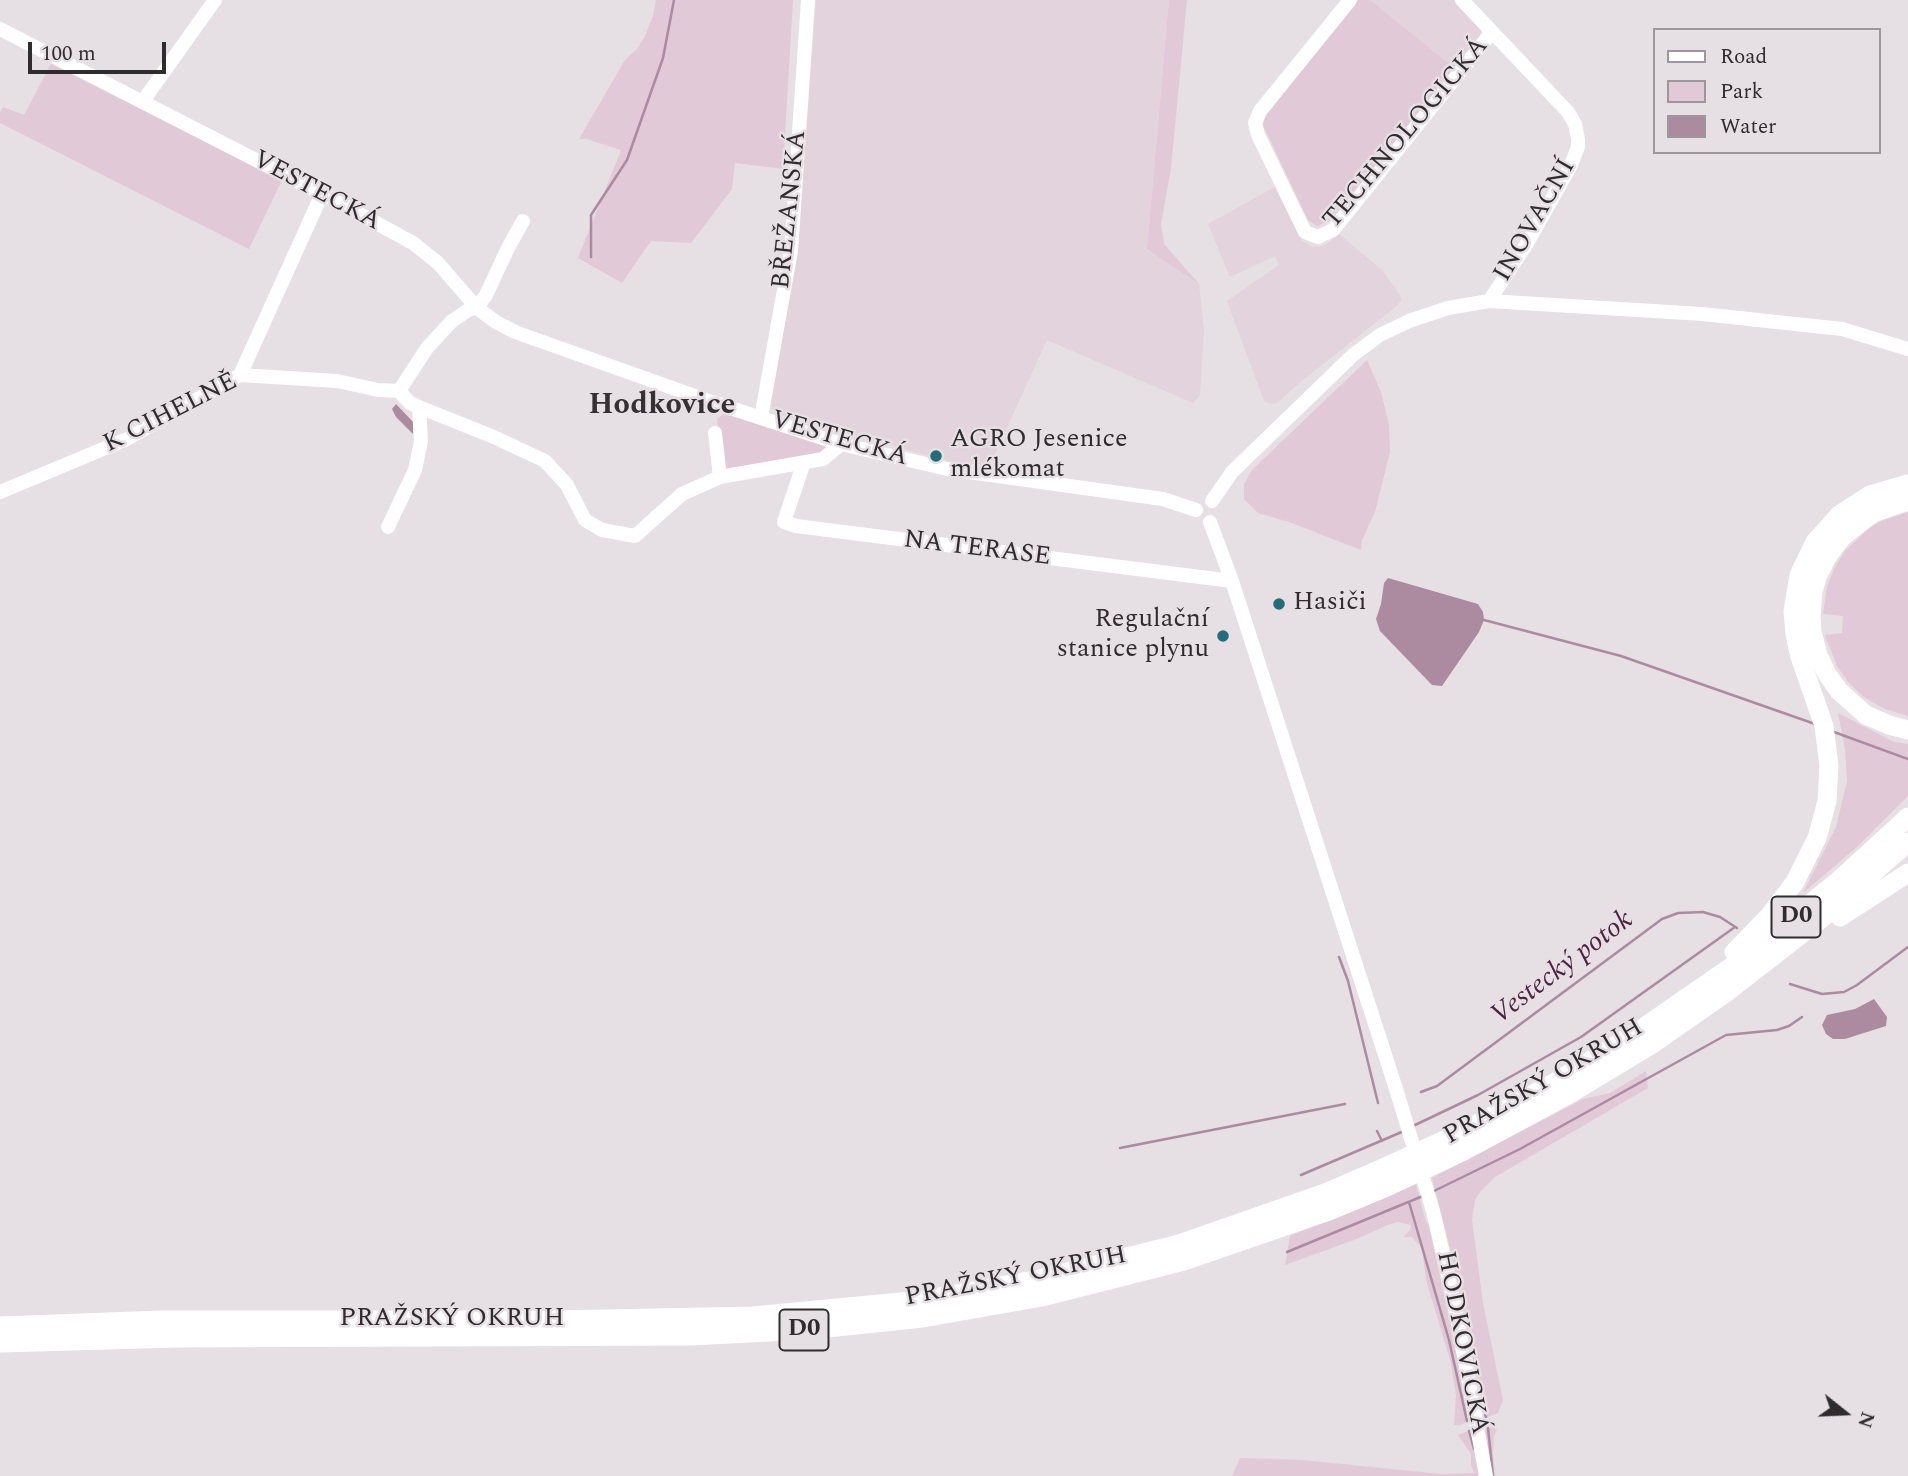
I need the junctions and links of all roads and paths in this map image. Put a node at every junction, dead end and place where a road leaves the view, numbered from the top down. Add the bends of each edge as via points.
1 (215, 0) edge
2 (808, 0) edge
3 (1350, 0) edge
4 (1462, 0) edge
5 (0, 29) edge
6 (1492, 32) junction
7 (143, 101) junction
8 (322, 194) junction
9 (523, 221) dead end
10 (1489, 300) junction
11 (477, 308) junction
12 (1908, 349) edge
13 (240, 375) junction
14 (399, 391) junction
15 (419, 407) junction
16 (761, 418) junction
17 (715, 433) dead end
18 (841, 443) junction
19 (803, 465) junction
20 (720, 477) junction
21 (1908, 484) edge
22 (0, 492) edge
23 (1212, 501) junction
24 (1908, 501) edge
25 (1196, 510) junction
26 (1210, 522) junction
27 (388, 527) dead end
28 (1232, 581) junction
29 (1908, 730) edge
30 (1908, 817) edge
31 (1908, 842) edge
32 (1908, 873) edge
33 (1770, 960) junction
34 (1676, 1006) junction
35 (1397, 1093) joint
36 (0, 1326) edge
37 (0, 1343) edge
38 (1486, 1476) edge

1 - 7 street
2 - 16 street, BŘEŽANSKÁ via 791,251
3 - 6 street, TECHNOLOGICKÁ via 1255,123 1305,232 1318,237 1333,230
4 - 6 street, INOVAČNÍ
5 - 7 street, VESTECKÁ
6 - 10 street, INOVAČNÍ via 1568,112 1578,147 1526,245
7 - 8 street, VESTECKÁ
8 - 11 street, VESTECKÁ via 413,243 438,263
8 - 13 street
9 - 11 street
10 - 12 street via 1842,329
10 - 23 street, INOVAČNÍ via 1448,308 1380,335 1353,355 1232,472
11 - 14 street via 452,321 426,348
11 - 16 street, VESTECKÁ via 515,332
13 - 14 street, K CIHELNĚ via 337,381
13 - 22 street, K CIHELNĚ via 127,439
14 - 15 street
15 - 20 street via 545,461 567,485 585,520 602,530 635,536 682,494
15 - 27 street via 421,441 415,470
16 - 18 street, VESTECKÁ
17 - 20 street
18 - 19 street via 823,459
18 - 25 street, VESTECKÁ via 947,468 1163,499
19 - 20 street
19 - 28 street, NA TERASE via 784,522 796,526
21 - 34 highway via 1870,495 1839,515 1815,542 1800,575 1793,611 1795,635 1824,725 1829,773 1824,814 1800,874 1764,922
23 - 25 street via 1202,501
23 - 26 street, VESTECKÁ via 1218,512
24 - 29 highway via 1872,513 1842,537 1818,575 1811,616 1818,655 1839,691 1866,715
25 - 26 street, VESTECKÁ via 1199,520
26 - 28 street, VESTECKÁ
28 - 35 street, VESTECKÁ
30 - 34 highway, PRAŽSKÝ OKRUH / D0 via 1798,915
31 - 33 highway, PRAŽSKÝ OKRUH / D0
32 - 33 highway
33 - 37 highway, PRAŽSKÝ OKRUH / D0 via 1592,1081 1412,1175 1329,1211 1196,1257 1042,1297 867,1325 704,1336
34 - 36 highway, PRAŽSKÝ OKRUH / D0 via 1526,1098 1348,1184 1178,1244 1039,1279 922,1300 752,1316 161,1320
35 - 38 street, HODKOVICKÁ via 1433,1211

